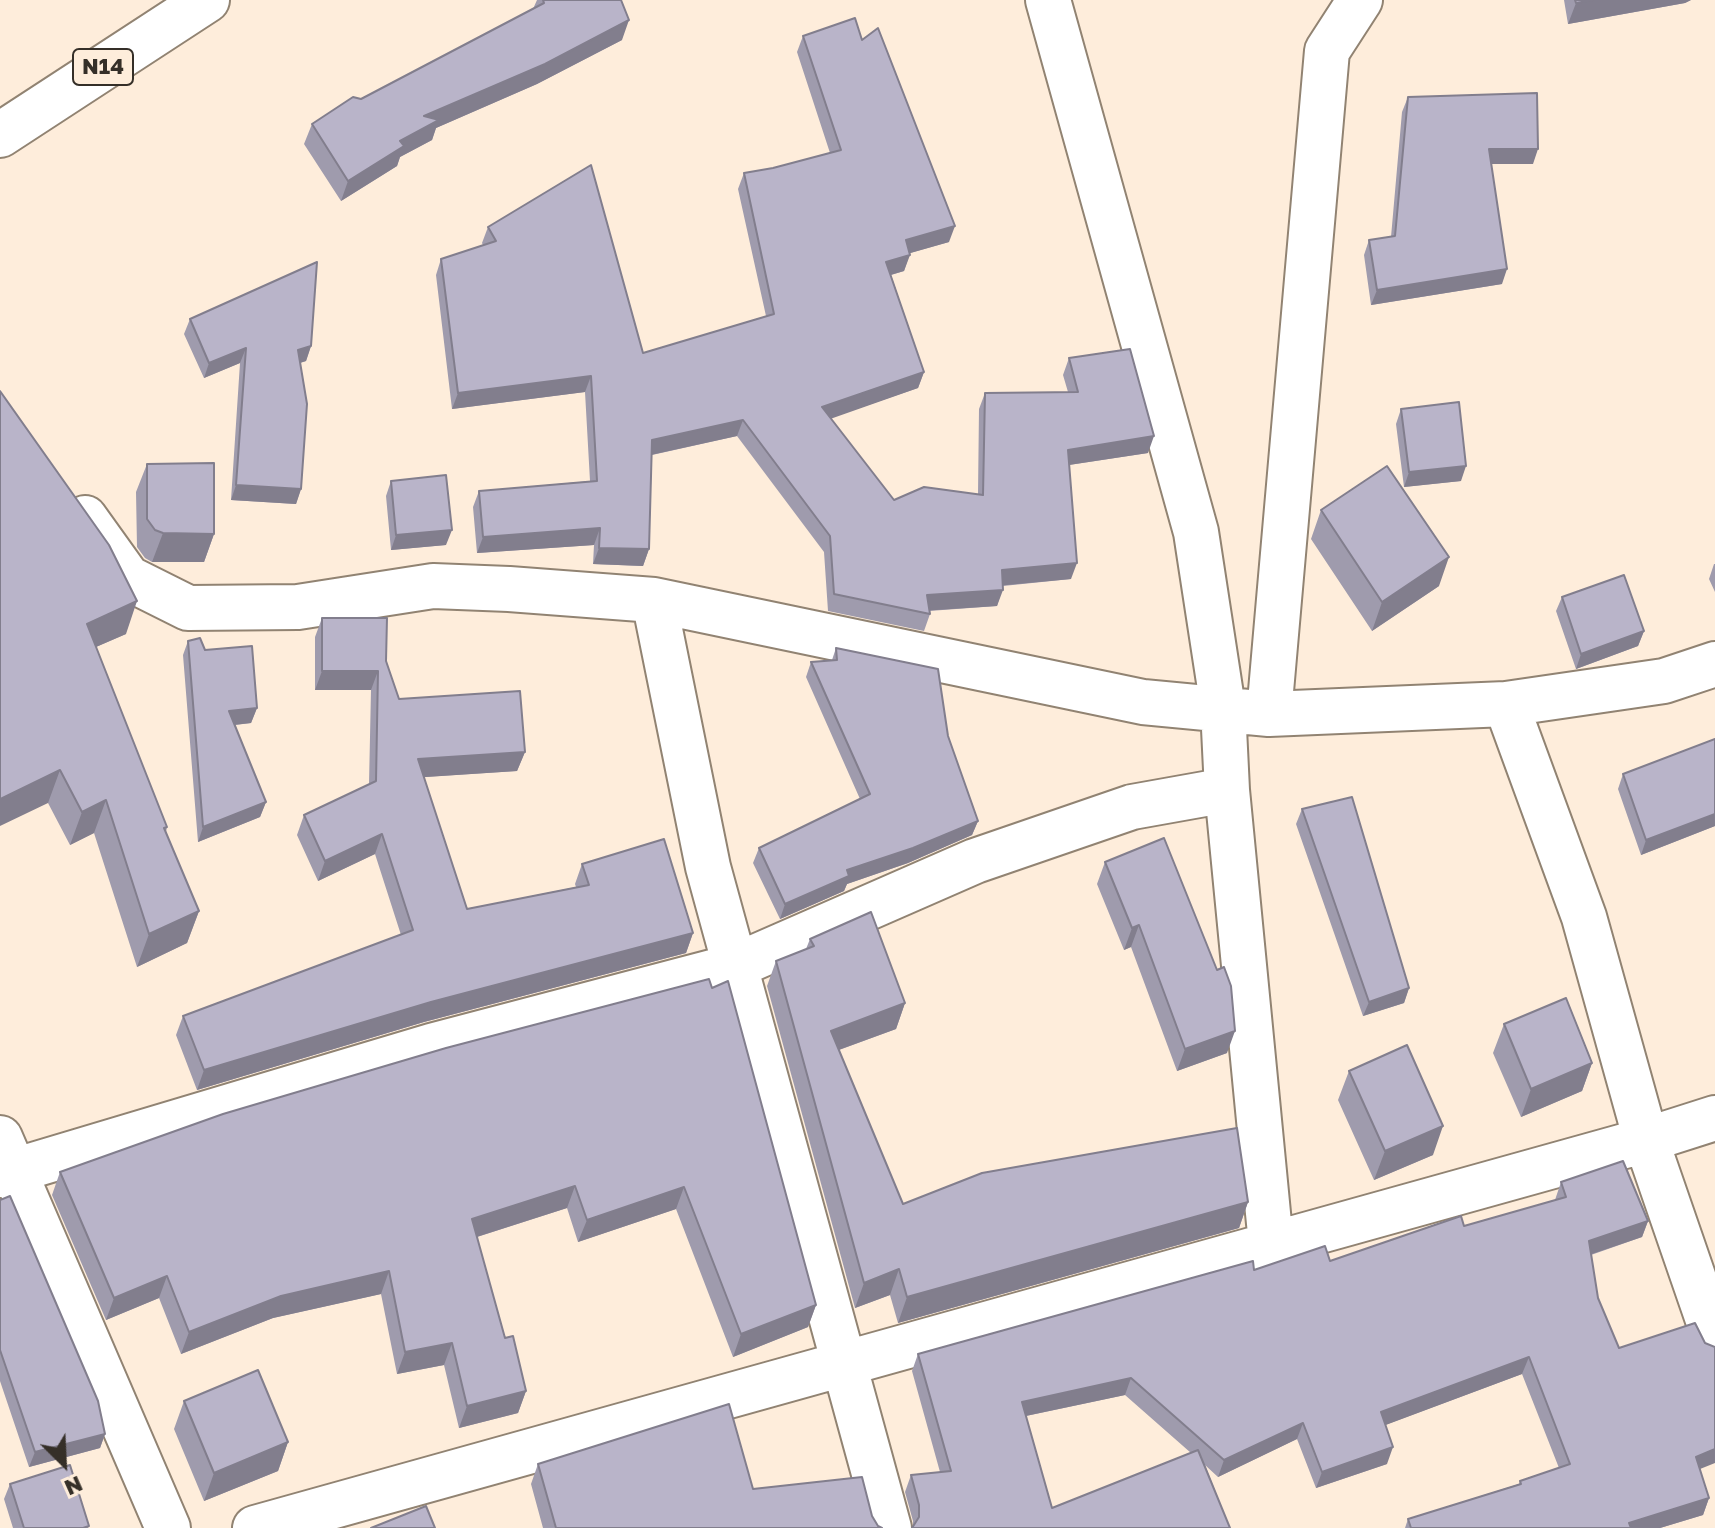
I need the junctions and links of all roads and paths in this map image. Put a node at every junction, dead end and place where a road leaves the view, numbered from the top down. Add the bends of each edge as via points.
1 (207, 0) edge
2 (1048, 0) edge
3 (1360, 0) edge
4 (0, 135) edge
5 (64, 489) edge
6 (654, 600) junction
7 (1715, 664) edge
8 (1506, 704) junction
9 (1223, 708) junction
10 (1269, 714) junction
11 (1227, 790) junction
12 (735, 966) junction
13 (1715, 1118) edge
14 (1646, 1140) junction
15 (5, 1161) edge
16 (1271, 1244) junction
17 (1715, 1340) edge
18 (845, 1362) junction
19 (168, 1528) edge
20 (255, 1528) edge
21 (889, 1528) edge

1 - 4 street, N14
2 - 9 street via 1196,532
3 - 10 street via 1327,51
5 - 6 street via 128,578 188,608 298,607 433,586
6 - 9 street via 1143,702
6 - 12 street via 708,867
7 - 8 street via 1664,681
8 - 10 street
8 - 14 street via 1584,917
9 - 10 street
9 - 11 street
11 - 12 street via 1132,807 975,861
11 - 16 street
12 - 15 street
12 - 18 street
13 - 14 street
14 - 16 street
14 - 17 street
15 - 19 street
16 - 18 street
18 - 20 street
18 - 21 street

